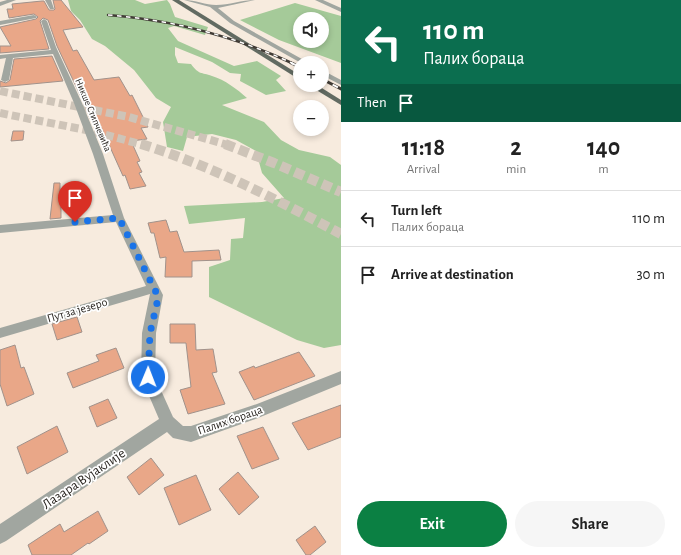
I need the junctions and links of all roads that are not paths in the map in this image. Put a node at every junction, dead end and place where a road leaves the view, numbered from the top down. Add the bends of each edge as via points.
1 (14, 0) edge
2 (48, 0) edge
3 (175, 0) edge
4 (187, 0) edge
5 (252, 0) edge
6 (318, 0) edge
7 (0, 4) edge
8 (212, 6) junction
9 (52, 8) dead end
10 (341, 10) edge
11 (1, 16) dead end
12 (34, 17) dead end
13 (44, 22) dead end
14 (1, 23) edge
15 (55, 52) junction
16 (10, 56) junction
17 (293, 56) edge
18 (0, 57) edge
19 (3, 70) edge
20 (293, 74) edge
21 (329, 76) edge
22 (5, 80) dead end
23 (341, 82) edge
24 (323, 92) edge
25 (341, 103) edge
26 (119, 218) junction
27 (0, 229) edge
28 (154, 288) junction
29 (0, 333) edge
30 (341, 377) edge
31 (168, 422) junction
32 (0, 535) edge

1 - 7 street
2 - 9 street
3 - 20 main road
4 - 8 street
5 - 8 street via 226,6
6 - 10 street
8 - 17 street via 232,22
11 - 14 street
12 - 14 street
13 - 15 street, Никше Стипчевића
15 - 16 street
15 - 26 street, Никше Стипчевића via 98,154
16 - 18 street
16 - 19 street
19 - 22 street
21 - 23 street
24 - 25 main road
26 - 27 street
26 - 28 street, Палих бораца
28 - 29 street, Пут за језеро
28 - 31 street, Палих бораца via 157,298 150,333 148,377
30 - 31 street, Палих бораца via 258,411 191,434 179,433
31 - 32 street, Лазара Вујаклије

